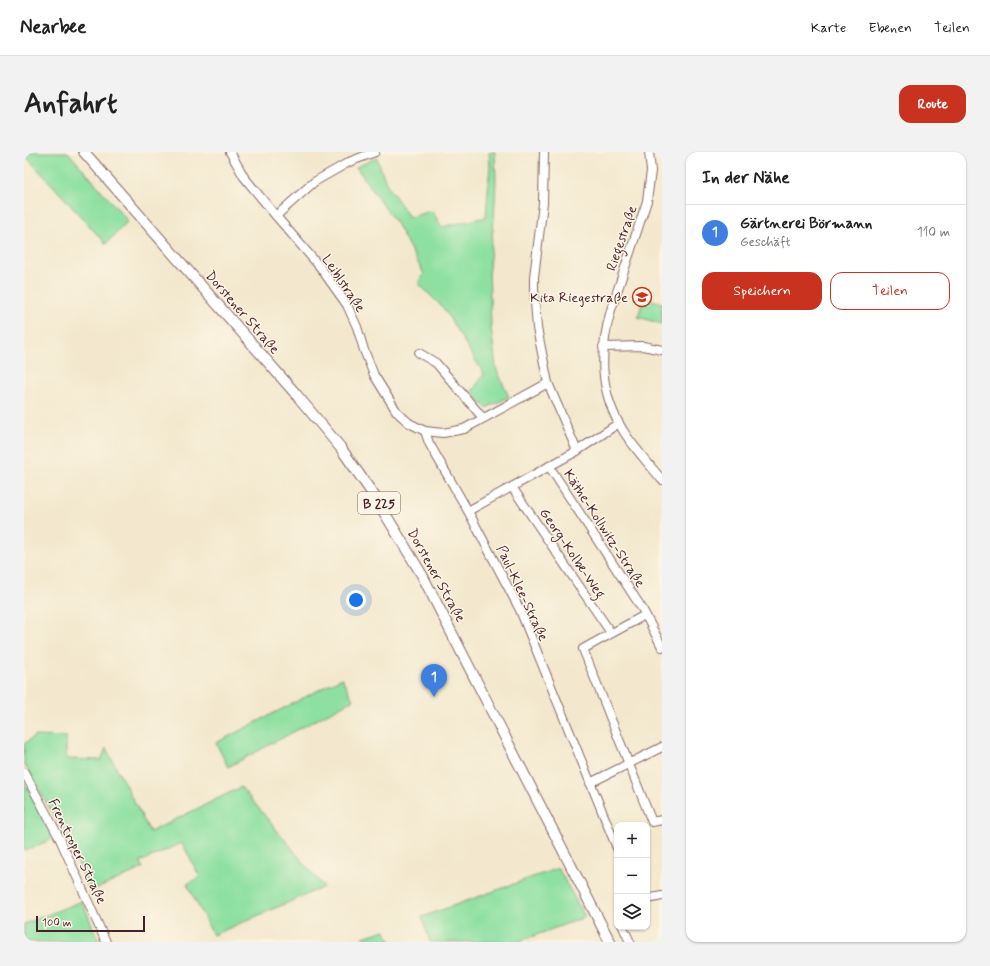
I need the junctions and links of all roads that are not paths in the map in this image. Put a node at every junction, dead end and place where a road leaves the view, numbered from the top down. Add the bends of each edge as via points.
1 (84, 152) edge
2 (230, 152) edge
3 (375, 152) edge
4 (544, 152) edge
5 (649, 152) edge
6 (276, 216) junction
7 (603, 348) junction
8 (662, 350) edge
9 (419, 353) dead end
10 (548, 382) junction
11 (483, 418) junction
12 (619, 423) junction
13 (425, 431) junction
14 (577, 451) junction
15 (549, 466) junction
16 (662, 480) edge
17 (512, 486) junction
18 (468, 511) junction
19 (645, 615) junction
20 (611, 633) junction
21 (662, 647) edge
22 (662, 747) edge
23 (629, 763) junction
24 (24, 772) edge
25 (590, 783) junction
26 (662, 820) edge
27 (614, 841) edge
28 (662, 896) edge
29 (650, 898) edge
30 (624, 930) edge
31 (106, 942) edge
32 (610, 942) edge
33 (630, 942) edge

1 - 32 main road, Dorstener Straße / B 225 via 295,393 340,447 375,497 426,582
2 - 6 street, Leiblstraße via 244,177
3 - 6 street via 349,162 314,182
4 - 10 street via 543,204 534,288 537,328
5 - 7 street, Riegestraße via 651,171 647,201 611,310
6 - 13 street, Leiblstraße via 320,266 347,305 374,376 398,412 409,423
7 - 8 street via 643,346
7 - 12 street, Riegestraße via 606,390
9 - 11 street via 436,364
10 - 11 street, Leiblstraße
10 - 14 street
11 - 13 street, Leiblstraße via 453,432
12 - 14 street
12 - 16 street, Riegestraße
13 - 18 street via 429,443
14 - 15 street
15 - 17 street
15 - 19 street, Käthe-Kollwitz-Straße
17 - 18 street
17 - 20 street, Georg-Kolbe-Weg
18 - 25 street, Paul-Klee-Straße via 520,610
19 - 20 street
19 - 21 street, Käthe-Kollwitz-Straße
20 - 23 street via 583,649
22 - 23 street
23 - 25 street
23 - 26 street via 652,822
24 - 31 street, Frentroper Straße via 60,839
25 - 27 street, Paul-Klee-Straße
28 - 29 street
30 - 33 street

